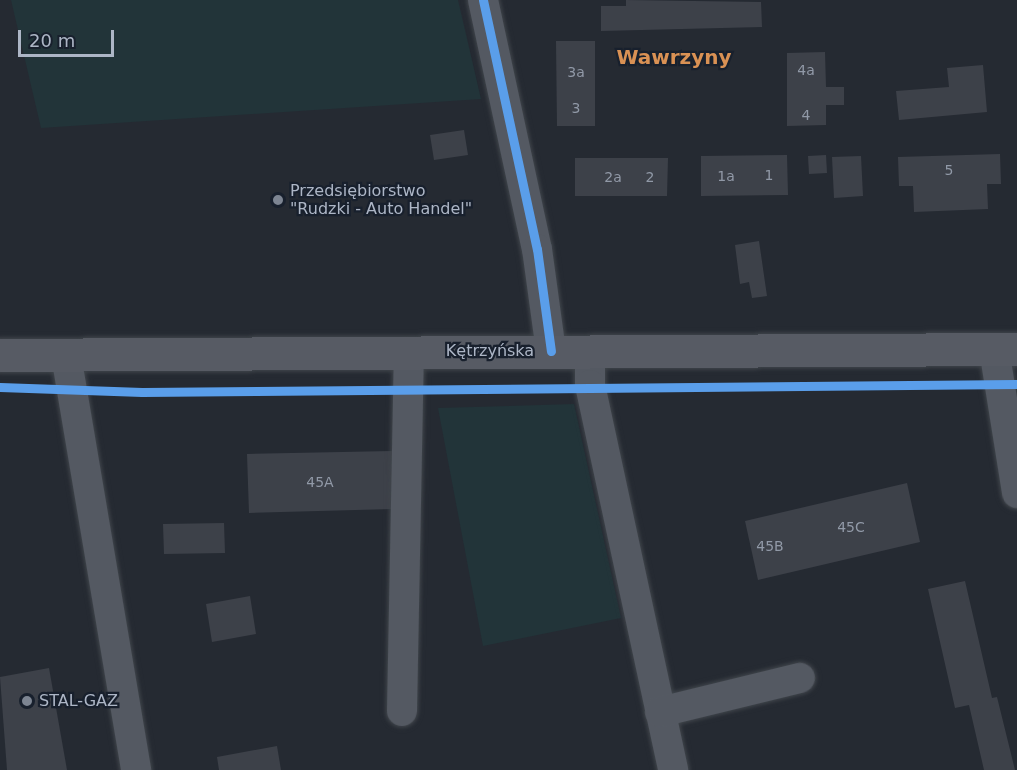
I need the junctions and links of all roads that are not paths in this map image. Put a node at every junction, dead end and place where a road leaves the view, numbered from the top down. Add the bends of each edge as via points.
1 (483, 0) edge
2 (1006, 349) edge
3 (551, 351) junction
4 (590, 351) junction
5 (410, 352) junction
6 (0, 355) edge
7 (66, 355) junction
8 (1017, 493) edge
9 (801, 678) dead end
10 (402, 711) dead end
11 (660, 712) junction
12 (136, 770) edge
13 (672, 770) edge

1 - 3 street via 537,249
2 - 4 main road, Kętrzyńska
2 - 8 street
3 - 4 main road, Kętrzyńska
3 - 5 main road, Kętrzyńska
4 - 11 street via 590,385
5 - 7 main road, Kętrzyńska
5 - 10 street
6 - 7 main road, Kętrzyńska
7 - 12 street
9 - 11 street
11 - 13 street

